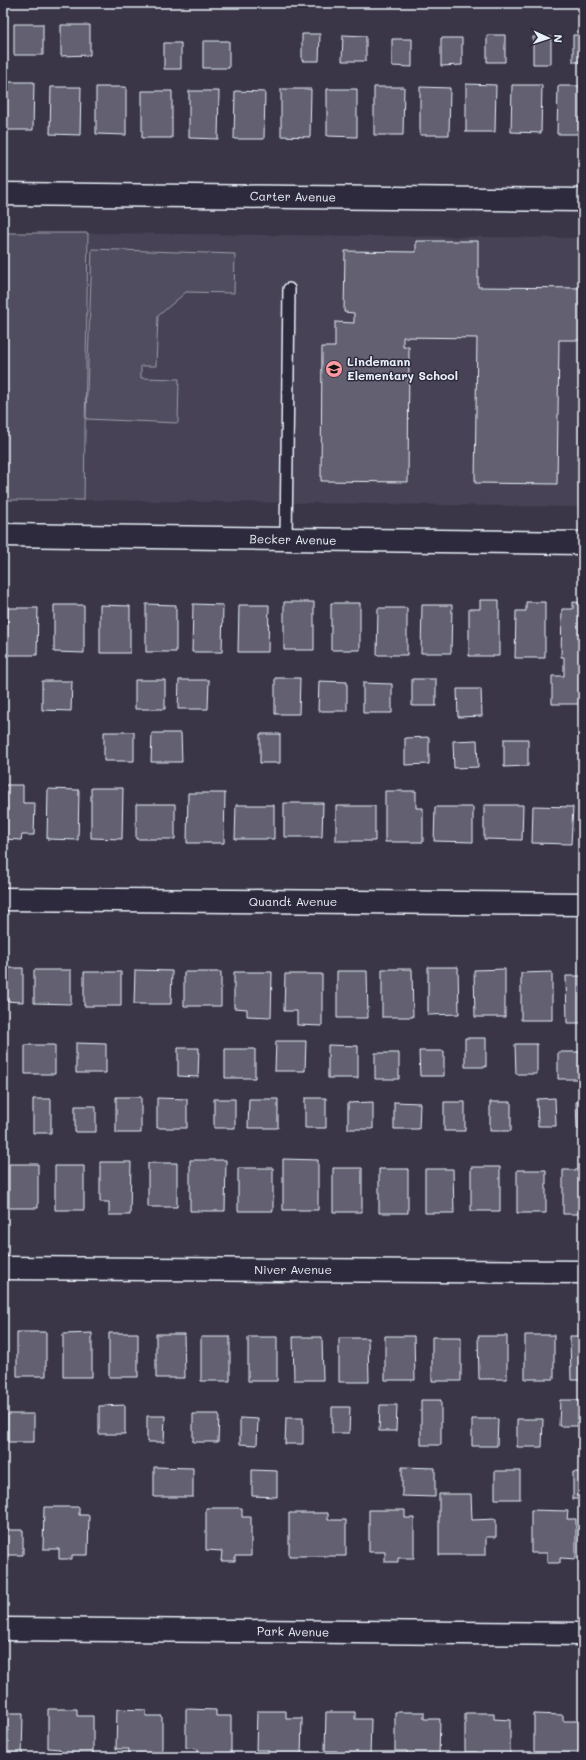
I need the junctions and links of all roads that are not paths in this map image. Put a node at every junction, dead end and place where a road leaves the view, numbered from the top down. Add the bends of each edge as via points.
1 (3, 194) edge
2 (583, 200) edge
3 (289, 289) dead end
4 (3, 535) edge
5 (286, 540) junction
6 (583, 543) edge
7 (3, 899) edge
8 (583, 904) edge
9 (3, 1268) edge
10 (583, 1272) edge
11 (3, 1629) edge
12 (583, 1634) edge

1 - 2 street, Carter Avenue
3 - 5 lane
4 - 5 street, Becker Avenue
5 - 6 street, Becker Avenue
7 - 8 street, Quandt Avenue
9 - 10 street, Niver Avenue
11 - 12 street, Park Avenue

